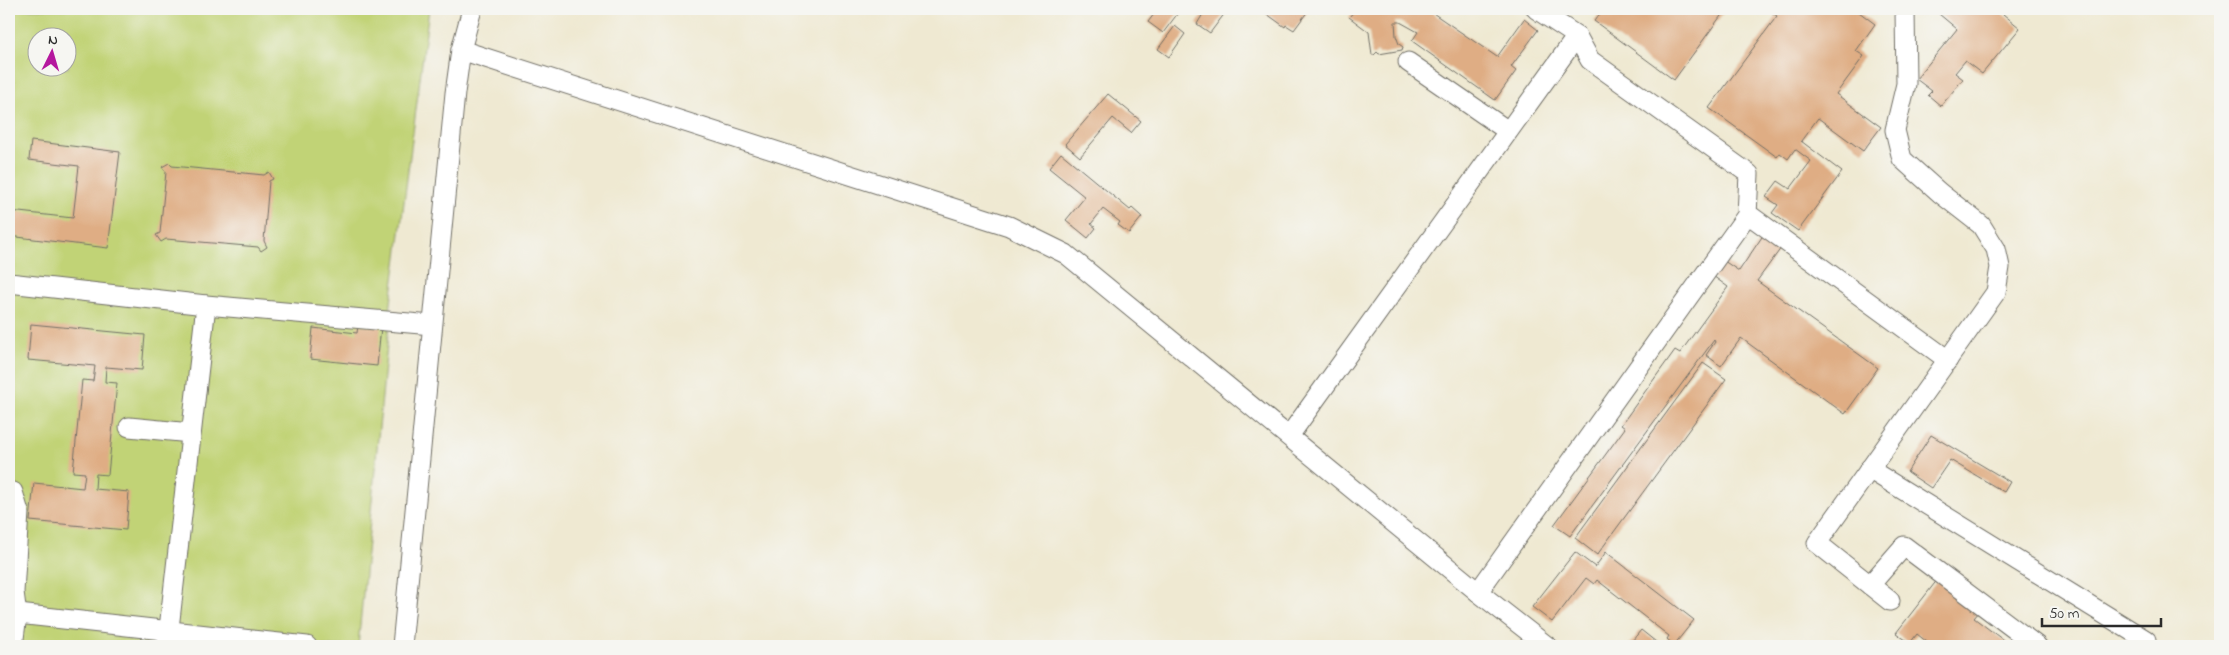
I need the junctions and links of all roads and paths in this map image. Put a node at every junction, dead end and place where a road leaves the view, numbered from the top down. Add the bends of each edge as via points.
1 (472, 9) edge
2 (1536, 9) edge
3 (1905, 9) edge
4 (1576, 36) junction
5 (462, 50) junction
6 (1408, 62) dead end
7 (1508, 131) junction
8 (1752, 217) dead end
9 (9, 283) edge
10 (206, 305) junction
11 (432, 324) junction
12 (1948, 360) junction
13 (129, 427) dead end
14 (191, 433) junction
15 (1288, 436) junction
16 (1869, 469) junction
17 (9, 492) edge
18 (1870, 585) junction
19 (1478, 592) junction
20 (1890, 601) dead end
21 (13, 614) edge
22 (168, 639) edge
23 (2146, 640) dead end
24 (13, 646) edge
25 (307, 646) edge
26 (402, 646) edge
27 (1547, 646) edge
28 (2037, 646) edge

1 - 5 street
2 - 4 street
3 - 12 street via 1906,84 1895,130 1902,159 1981,225 1996,249 2000,267 1996,292
4 - 7 street
4 - 19 street via 1590,60 1749,174 1747,215
5 - 11 street
5 - 15 street via 1009,226 1066,254
6 - 7 street
7 - 15 street
8 - 12 street
9 - 10 street
10 - 11 street
10 - 14 street
11 - 26 street
12 - 16 street
13 - 14 street
14 - 22 street
15 - 19 street
16 - 18 street via 1817,543
16 - 23 street
17 - 21 street via 12,492 20,512
18 - 20 street
18 - 28 street via 1904,546
19 - 27 street
21 - 22 street
21 - 24 street
22 - 25 street

